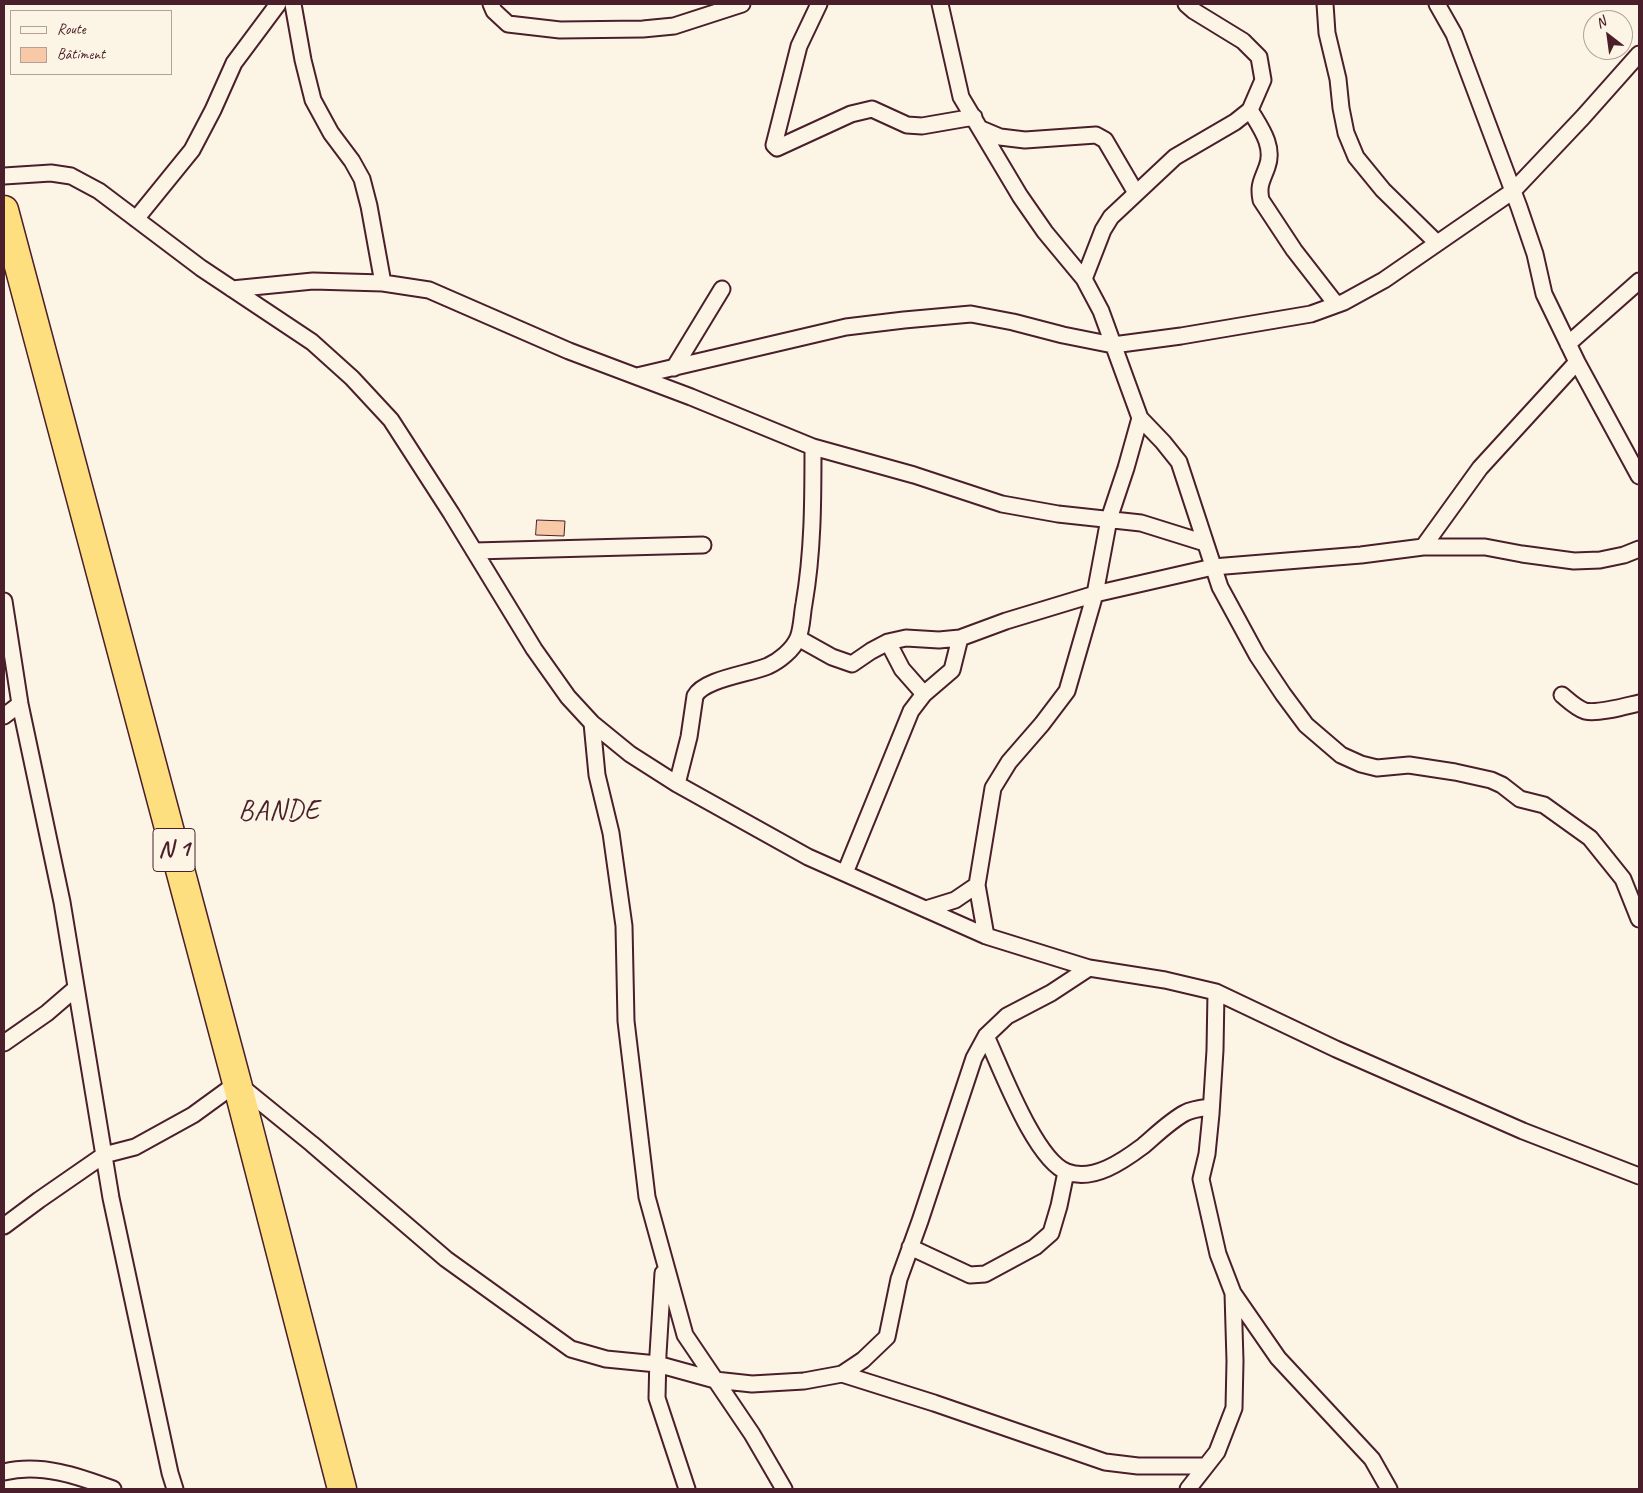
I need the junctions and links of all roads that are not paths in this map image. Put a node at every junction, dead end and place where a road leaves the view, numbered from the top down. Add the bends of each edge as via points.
1 (278, 4) edge
2 (293, 4) edge
3 (491, 4) edge
4 (742, 4) edge
5 (819, 4) edge
6 (940, 4) edge
7 (1186, 4) edge
8 (1324, 4) edge
9 (1437, 4) edge
10 (1638, 61) edge
11 (1250, 110) junction
12 (978, 123) junction
13 (4, 176) edge
14 (1513, 191) junction
15 (1136, 193) junction
16 (4, 210) edge
17 (136, 219) junction
18 (1437, 243) junction
19 (1084, 279) junction
20 (1639, 281) edge
21 (382, 283) junction
22 (232, 289) junction
23 (722, 289) dead end
24 (1336, 304) junction
25 (1568, 344) junction
26 (1113, 345) junction
27 (1577, 362) junction
28 (674, 368) junction
29 (637, 376) junction
30 (1140, 418) junction
31 (813, 447) junction
32 (1639, 476) edge
33 (1108, 519) junction
34 (1205, 543) junction
35 (703, 545) dead end
36 (1423, 547) junction
37 (1639, 549) edge
38 (474, 551) junction
39 (1213, 566) junction
40 (1094, 594) junction
41 (4, 601) edge
42 (798, 638) junction
43 (960, 638) junction
44 (888, 642) junction
45 (4, 691) edge
46 (924, 694) junction
47 (1562, 695) dead end
48 (20, 702) junction
49 (1639, 703) edge
50 (4, 716) edge
51 (592, 723) junction
52 (677, 784) junction
53 (845, 873) junction
54 (977, 885) junction
55 (926, 909) junction
56 (1639, 919) edge
57 (986, 936) junction
58 (1089, 968) junction
59 (76, 988) junction
60 (1216, 992) junction
61 (986, 1036) junction
62 (4, 1043) edge
63 (236, 1083) junction
64 (1211, 1108) junction
65 (104, 1155) junction
66 (1066, 1172) junction
67 (1639, 1176) edge
68 (4, 1226) edge
69 (910, 1247) junction
70 (664, 1262) junction
71 (1233, 1293) junction
72 (658, 1364) junction
73 (842, 1374) junction
74 (715, 1380) junction
75 (1205, 1466) junction
76 (4, 1472) edge
77 (113, 1489) edge
78 (175, 1489) edge
79 (342, 1489) edge
80 (687, 1489) edge
81 (784, 1489) edge
82 (1188, 1489) edge
83 (1390, 1489) edge

1 - 17 street via 234,63 192,150
2 - 21 street via 313,100 362,179
3 - 4 street via 508,24 578,30 674,26
5 - 12 street via 799,46 775,147 851,114 872,109 908,125
6 - 12 street via 961,97
7 - 11 street via 1243,41 1259,57 1263,80
8 - 18 street via 1342,117 1356,157 1383,190
9 - 14 street via 1454,34
10 - 14 street
11 - 15 street via 1175,157
11 - 24 street via 1270,150 1268,166 1260,181 1261,200
12 - 15 street via 1000,137 1025,140 1096,136 1106,140
12 - 19 street via 1020,196
13 - 17 street via 51,173 71,176 99,191
14 - 18 street
14 - 25 street via 1535,254 1544,294
15 - 19 street via 1111,217 1103,230
16 - 63 highway, N 1
17 - 22 street
18 - 24 street via 1384,280
19 - 26 street via 1101,311
20 - 25 street
21 - 22 street via 313,281
21 - 29 street via 429,290 569,351
22 - 38 street via 312,342 391,420
23 - 28 street
24 - 26 street via 1311,314
25 - 27 street
26 - 28 street via 971,314 846,327
26 - 30 street
27 - 32 street
27 - 36 street via 1480,468
28 - 29 street
29 - 31 street
30 - 33 street
30 - 34 street via 1179,462
31 - 33 street via 914,474 1002,504
31 - 42 street via 809,575
33 - 34 street via 1141,523
33 - 40 street
34 - 39 street
35 - 38 street
36 - 37 street via 1485,547 1574,561 1600,560
36 - 39 street
38 - 51 street via 534,649 568,697
39 - 40 street
39 - 56 street via 1220,587 1257,655 1283,694 1306,725 1341,755 1377,768 1409,765 1491,780 1520,799 1544,805 1590,838 1623,879
40 - 43 street
40 - 54 street via 1066,691 1008,762 993,788
41 - 48 street
42 - 44 street via 852,664
42 - 52 street via 783,657 768,666 698,690
43 - 44 street via 906,638
43 - 46 street via 952,670
44 - 46 street via 902,669
45 - 48 street
46 - 53 street via 911,711
47 - 49 street via 1585,711
48 - 50 street
48 - 59 street via 62,902
51 - 52 street via 630,754
51 - 70 street via 624,926 626,1021 646,1197
52 - 53 street via 808,857
53 - 55 street
54 - 55 street via 955,900
54 - 57 street
55 - 57 street
57 - 58 street
58 - 60 street
58 - 61 street via 1008,1016
59 - 62 street
59 - 65 street
60 - 64 street
60 - 67 street via 1514,1128
61 - 66 street via 1030,1132 1052,1162
61 - 69 street via 974,1058
63 - 65 street via 193,1115 135,1147
63 - 72 street via 446,1259 571,1349 606,1359
63 - 79 highway, N 1
64 - 66 street via 1186,1112 1136,1151 1102,1171 1082,1175
64 - 71 street via 1201,1180 1218,1254
65 - 68 street
65 - 78 street
66 - 69 street via 1051,1233 1035,1247 985,1274 970,1275
69 - 73 street via 899,1279 887,1337 863,1360
70 - 72 street
70 - 74 street via 685,1335
71 - 75 street via 1234,1408 1217,1452
71 - 83 street via 1278,1358 1372,1460
72 - 74 street
72 - 80 street via 657,1398
73 - 74 street via 804,1381 752,1384
73 - 75 street via 1105,1462 1138,1466
74 - 81 street
75 - 82 street
76 - 77 street via 43,1469 88,1479

